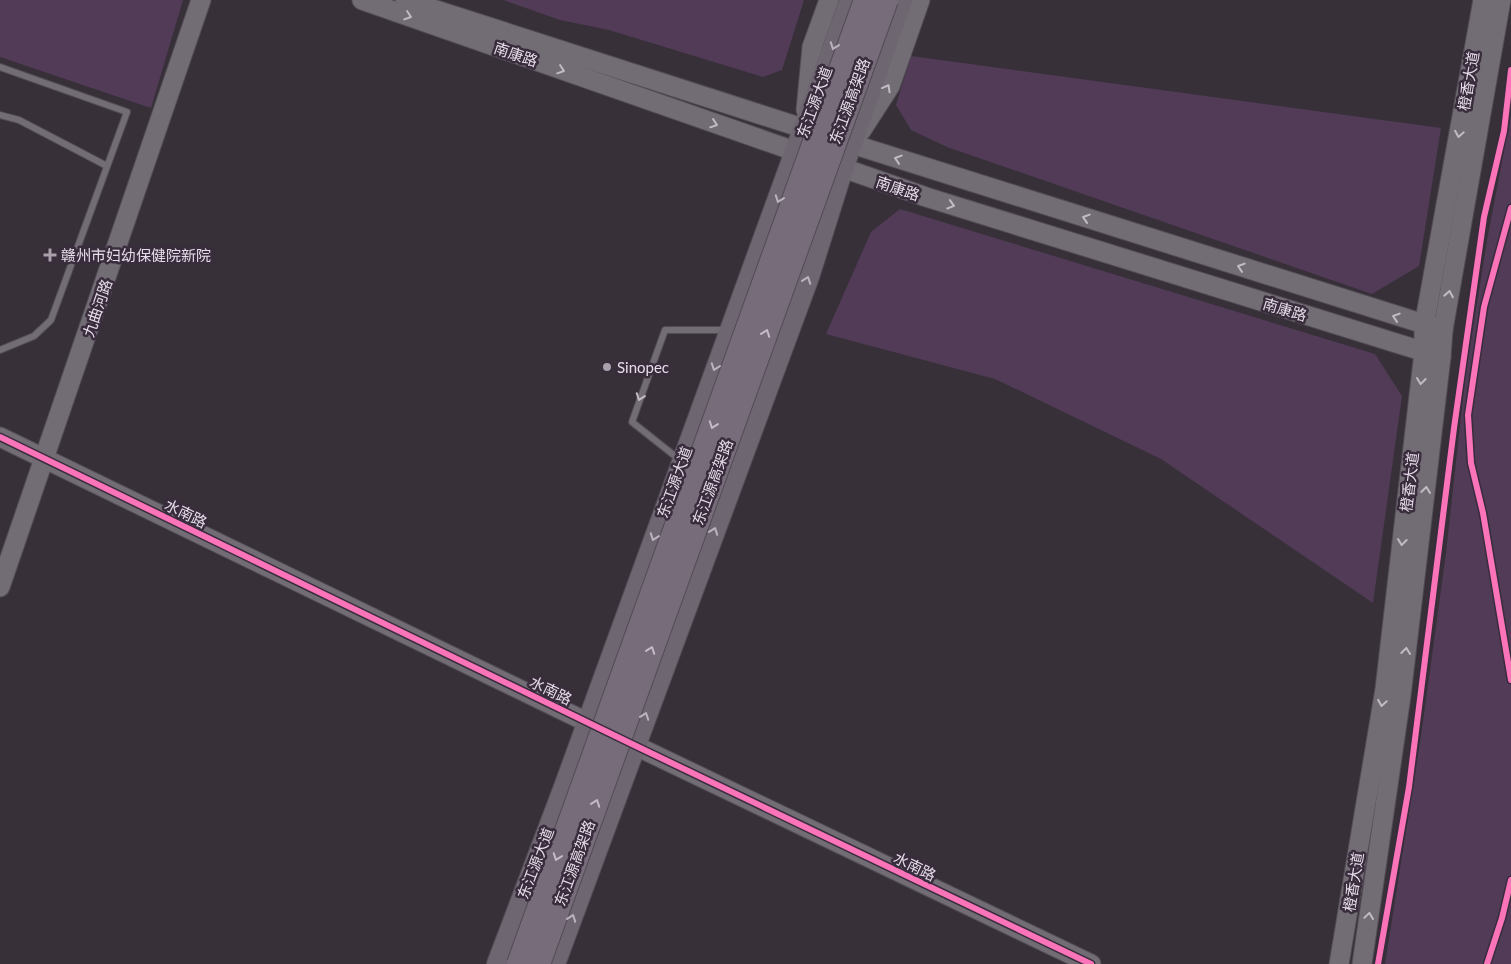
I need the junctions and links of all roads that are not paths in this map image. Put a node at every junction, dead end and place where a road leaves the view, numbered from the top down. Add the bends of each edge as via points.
1 (201, 0) edge
2 (362, 0) edge
3 (405, 0) edge
4 (829, 0) edge
5 (850, 0) edge
6 (866, 0) edge
7 (886, 0) edge
8 (902, 0) edge
9 (920, 0) edge
10 (1483, 0) edge
11 (1501, 0) edge
12 (0, 67) edge
13 (0, 115) edge
14 (805, 128) junction
15 (852, 144) junction
16 (796, 152) junction
17 (107, 166) junction
18 (842, 169) junction
19 (1424, 326) junction
20 (729, 330) junction
21 (1443, 330) junction
22 (0, 350) edge
23 (1433, 355) junction
24 (0, 437) edge
25 (46, 458) junction
26 (681, 461) junction
27 (0, 587) edge
28 (588, 722) junction
29 (634, 745) junction
30 (497, 964) edge
31 (519, 964) edge
32 (538, 964) edge
33 (555, 964) edge
34 (1091, 964) edge
35 (1339, 964) edge
36 (1362, 964) edge

1 - 25 main road, 九曲河路
2 -> 16 main road, 南康路
3 - 14 main road, 南康路
4 - 14 main road via 812,46
5 -> 14 main road, 东江源大道
6 -> 31 highway, 东江源高架路, bridge
32 -> 7 highway, 东江源高架路, bridge
8 - 15 main road
15 -> 9 main road via 890,86
10 -> 19 main road, 橙香大道
21 -> 11 main road, 橙香大道
12 - 17 lane via 126,112
13 - 17 lane via 19,120
14 - 15 main road, 南康路
14 - 16 main road, 东江源大道
15 - 18 main road
19 -> 15 main road, 南康路
16 - 18 main road, 南康路
16 -> 20 main road, 东江源大道
17 - 22 lane via 51,320 34,336
18 -> 23 main road, 南康路
29 -> 18 main road via 809,277
19 - 21 main road, 南康路
19 - 23 main road, 橙香大道
20 -> 26 main road, 东江源大道
20 -> 26 lane via 665,330 632,422
21 - 23 main road, 橙香大道
23 -> 35 main road, 橙香大道 via 1385,689
36 -> 23 main road, 橙香大道 via 1401,696
24 - 25 main road, 水南路
25 - 27 main road, 九曲河路
25 - 28 main road, 水南路
26 -> 28 main road, 东江源大道
28 - 29 main road, 水南路
28 - 30 main road, 东江源大道
33 -> 29 main road
29 - 34 main road, 水南路

